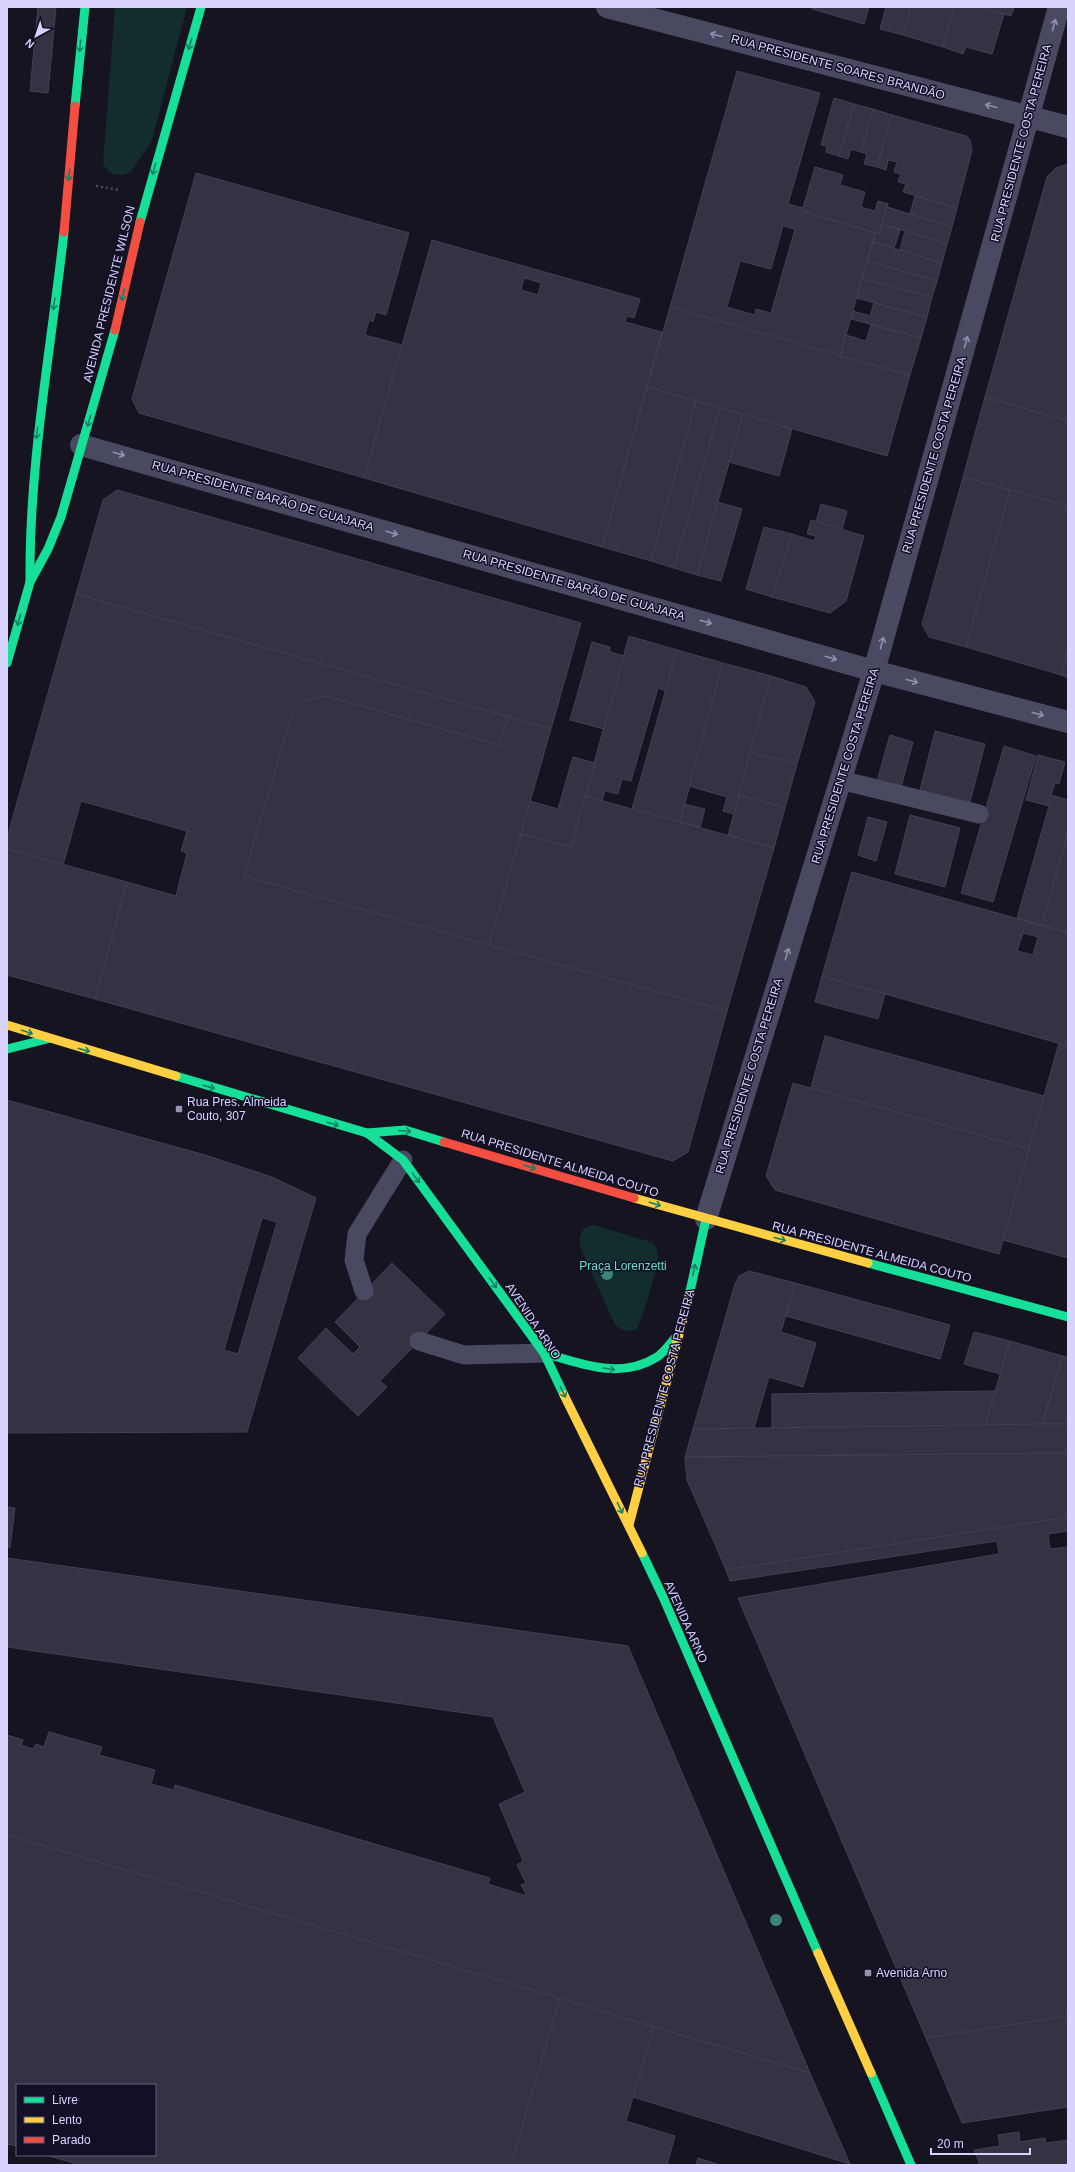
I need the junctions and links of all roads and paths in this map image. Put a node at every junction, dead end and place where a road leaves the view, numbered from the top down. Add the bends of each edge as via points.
1 (84, 7) edge
2 (201, 7) edge
3 (607, 7) edge
4 (1059, 7) edge
5 (1029, 116) junction
6 (1068, 127) edge
7 (69, 181) junction
8 (147, 194) junction
9 (81, 445) junction
10 (30, 582) junction
11 (7, 663) edge
12 (874, 671) junction
13 (1068, 722) edge
14 (840, 780) junction
15 (979, 814) dead end
16 (7, 1025) edge
17 (47, 1039) junction
18 (7, 1049) edge
19 (367, 1134) junction
20 (403, 1160) junction
21 (706, 1219) junction
22 (364, 1291) dead end
23 (1068, 1317) edge
24 (681, 1331) junction
25 (419, 1341) dead end
26 (544, 1353) junction
27 (629, 1525) junction
28 (911, 2165) edge

1 -> 7 main road, AVENIDA PRESIDENTE WILSON
2 -> 8 main road, AVENIDA PRESIDENTE WILSON
5 -> 3 street, RUA PRESIDENTE SOARES BRANDÃO
5 -> 4 street, RUA PRESIDENTE COSTA PEREIRA
5 - 6 street, RUA PRESIDENTE SOARES BRANDÃO
12 -> 5 street, RUA PRESIDENTE COSTA PEREIRA
7 - 8 path
7 -> 10 main road, AVENIDA PRESIDENTE WILSON via 31,495 28,534
8 -> 9 main road, AVENIDA PRESIDENTE WILSON via 113,337
9 - 10 main road, AVENIDA PRESIDENTE WILSON via 58,523 48,549
9 -> 12 street, RUA PRESIDENTE BARÃO DE GUAJARA
10 -> 11 main road, AVENIDA PRESIDENTE WILSON
12 -> 13 street, RUA PRESIDENTE BARÃO DE GUAJARA
12 - 14 street, RUA PRESIDENTE COSTA PEREIRA
14 - 15 lane
21 -> 14 street, RUA PRESIDENTE COSTA PEREIRA
16 -> 17 main road, RUA PRESIDENTE ALMEIDA COUTO
17 - 18 main road
17 -> 19 main road, RUA PRESIDENTE ALMEIDA COUTO
19 - 20 main road, AVENIDA ARNO
19 -> 21 main road, RUA PRESIDENTE ALMEIDA COUTO via 406,1130
20 - 22 lane via 357,1234 354,1260
20 -> 26 main road, AVENIDA ARNO
21 -> 23 main road, RUA PRESIDENTE ALMEIDA COUTO
24 -> 21 main road, RUA PRESIDENTE COSTA PEREIRA
26 -> 24 main road via 589,1366 620,1371 638,1367 657,1357
24 - 27 main road, RUA PRESIDENTE COSTA PEREIRA via 650,1435
25 - 26 lane via 464,1354
26 -> 27 main road, AVENIDA ARNO
27 - 28 main road, AVENIDA ARNO

